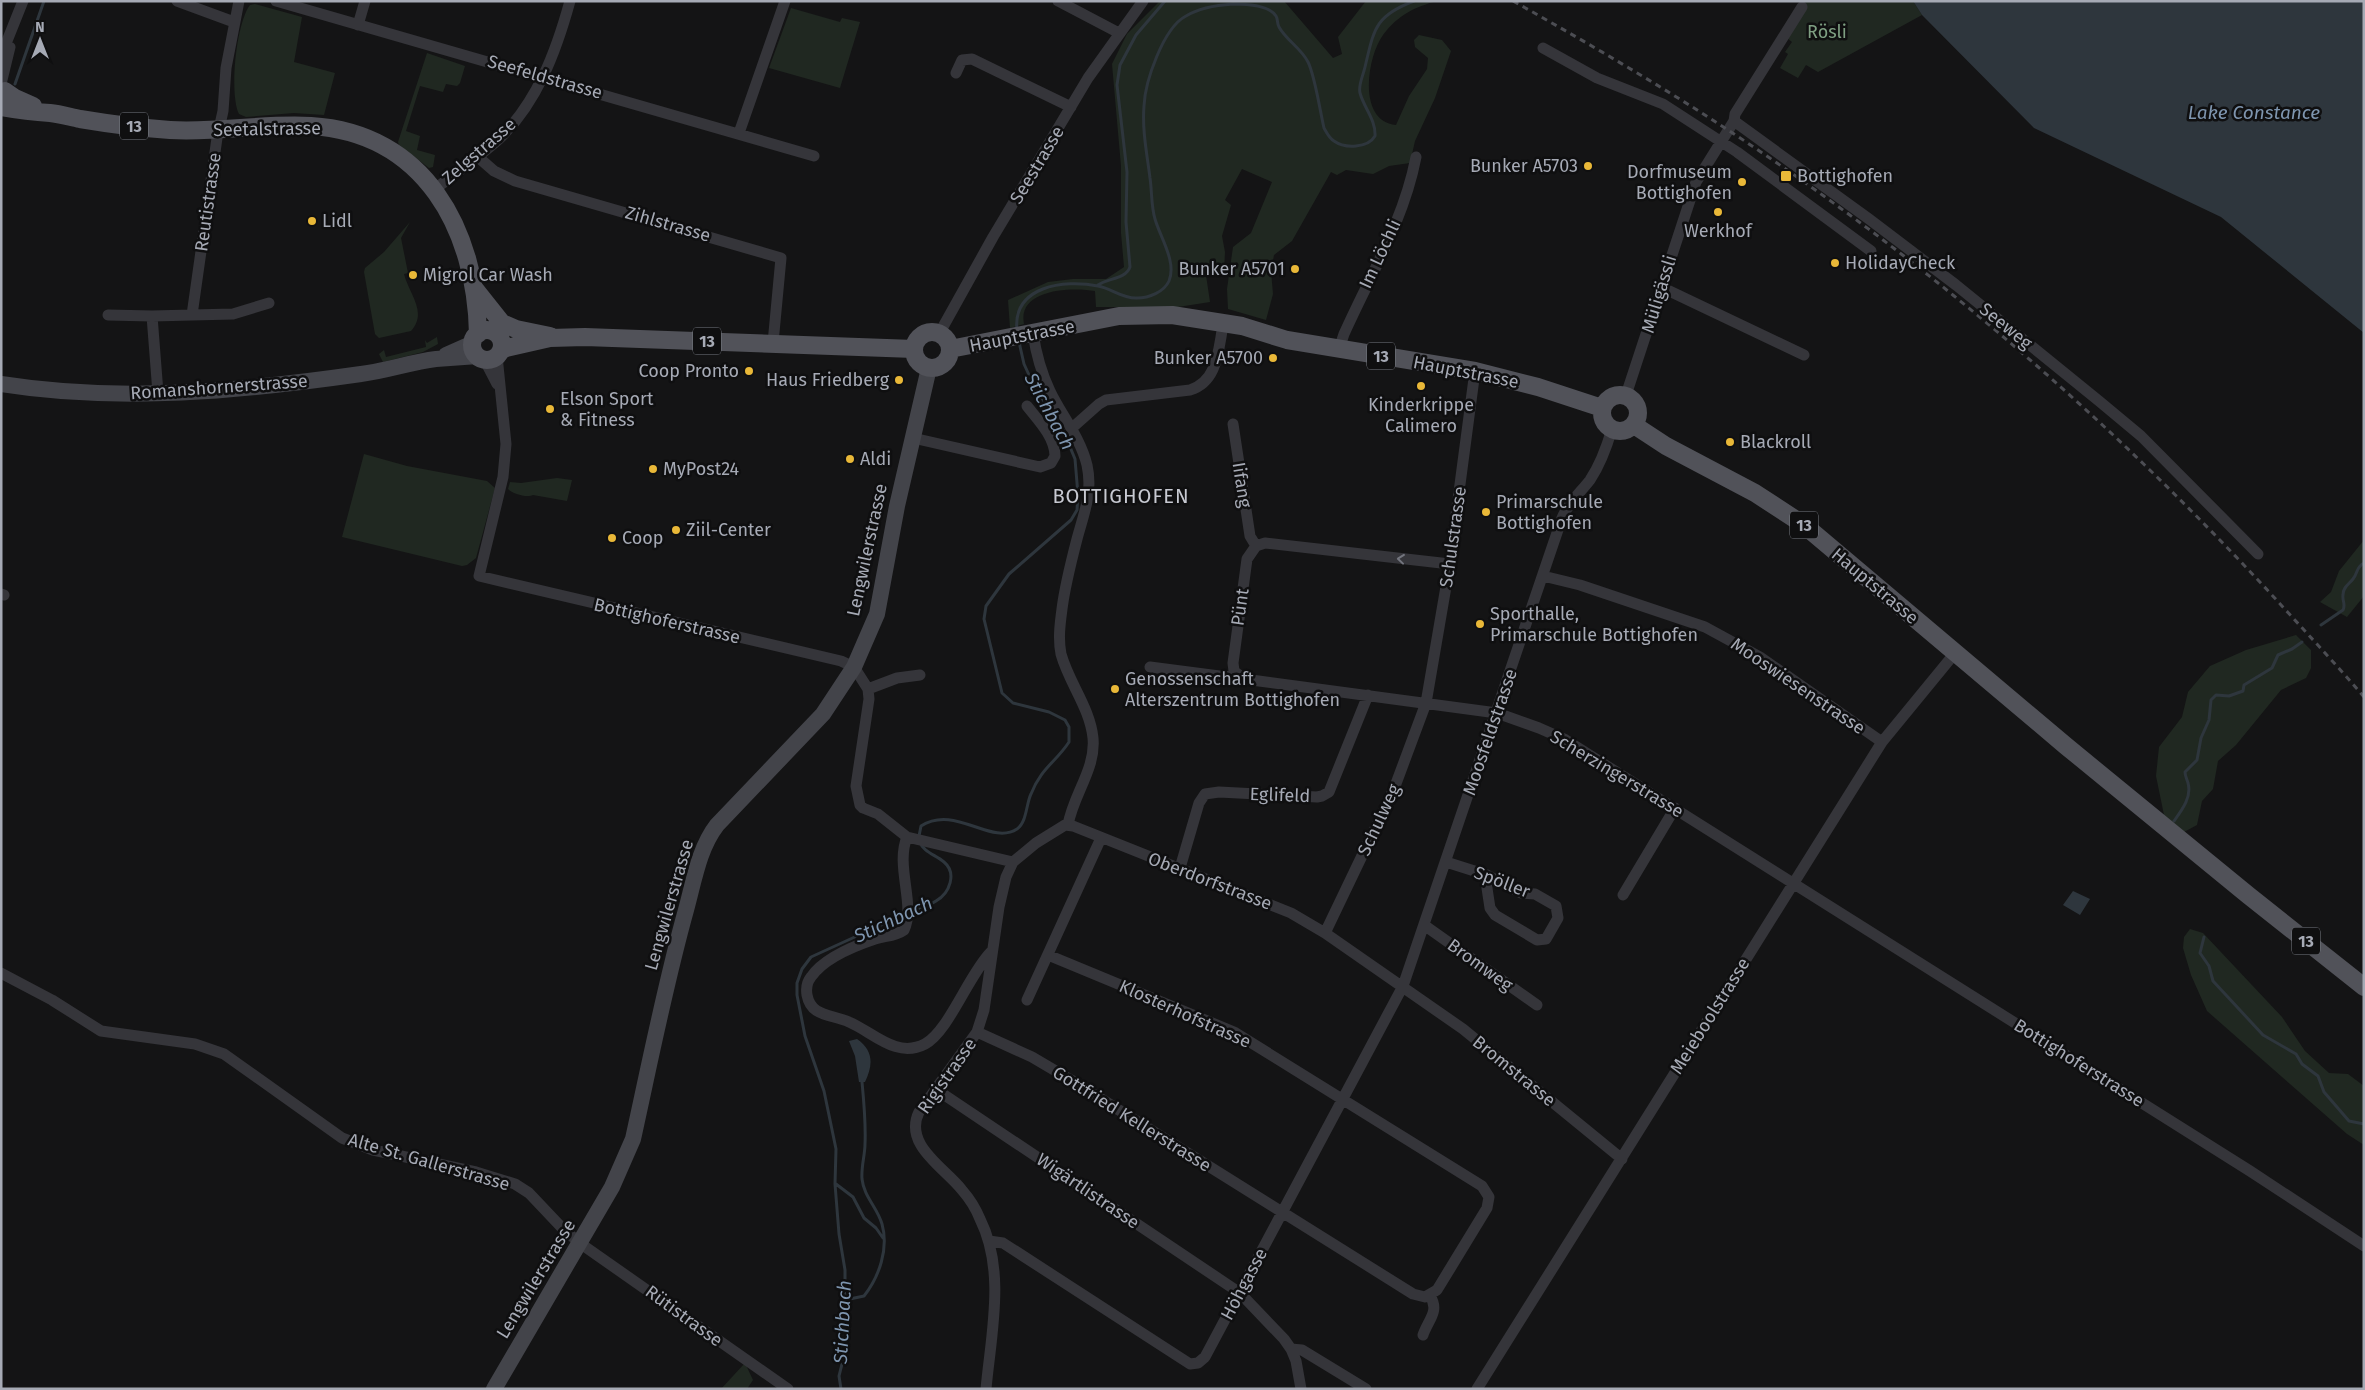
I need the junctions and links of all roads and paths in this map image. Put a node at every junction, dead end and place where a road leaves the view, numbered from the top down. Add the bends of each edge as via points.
1 (23, 1) edge
2 (177, 1) edge
3 (239, 1) edge
4 (276, 1) edge
5 (365, 1) edge
6 (570, 1) edge
7 (785, 1) edge
8 (1058, 1) edge
9 (1143, 1) edge
10 (1802, 7) dead end
11 (234, 22) junction
12 (358, 24) junction
13 (14, 28) junction
14 (1118, 33) junction
15 (1543, 48) dead end
16 (1, 56) edge
17 (956, 73) dead end
18 (543, 76) junction
19 (2, 94) edge
20 (1072, 107) junction
21 (1734, 121) junction
22 (219, 131) junction
23 (739, 134) junction
24 (1721, 142) junction
25 (814, 156) dead end
26 (478, 157) junction
27 (1416, 157) dead end
28 (434, 190) junction
29 (1872, 251) dead end
30 (1661, 287) junction
31 (476, 295) junction
32 (269, 303) dead end
33 (108, 315) dead end
34 (192, 315) junction
35 (152, 316) junction
36 (1094, 321) junction
37 (1222, 331) junction
38 (938, 334) junction
39 (1267, 335) junction
40 (1023, 336) junction
41 (554, 338) junction
42 (773, 344) junction
43 (488, 346) junction
44 (914, 349) junction
45 (1339, 349) junction
46 (950, 350) junction
47 (1804, 355) dead end
48 (929, 368) junction
49 (1475, 371) junction
50 (1, 384) edge
51 (158, 393) junction
52 (1626, 395) junction
53 (1027, 406) dead end
54 (1602, 408) junction
55 (1233, 424) dead end
56 (1634, 425) junction
57 (1072, 428) junction
58 (1612, 429) junction
59 (913, 438) junction
60 (1256, 546) junction
61 (2258, 554) dead end
62 (1450, 564) junction
63 (1543, 576) junction
64 (1955, 653) junction
65 (854, 667) junction
66 (1150, 667) dead end
67 (920, 674) dead end
68 (1236, 674) junction
69 (868, 689) junction
70 (1368, 696) junction
71 (1426, 703) junction
72 (1497, 714) junction
73 (1882, 742) junction
74 (1675, 808) junction
75 (1068, 824) junction
76 (911, 838) junction
77 (1101, 838) junction
78 (1013, 862) junction
79 (1446, 862) junction
80 (1180, 868) junction
81 (1485, 875) junction
82 (1793, 882) junction
83 (1623, 895) dead end
84 (1424, 925) junction
85 (1325, 933) junction
86 (991, 952) junction
87 (1048, 955) junction
88 (1, 973) edge
89 (1403, 986) junction
90 (2364, 987) edge
91 (1027, 1000) dead end
92 (1537, 1005) dead end
93 (977, 1032) junction
94 (937, 1090) junction
95 (1343, 1099) junction
96 (1622, 1159) junction
97 (1282, 1212) junction
98 (989, 1241) junction
99 (580, 1242) junction
100 (2364, 1246) edge
101 (1240, 1293) junction
102 (1430, 1296) junction
103 (1423, 1335) dead end
104 (1291, 1349) junction
105 (494, 1389) edge
106 (788, 1389) edge
107 (986, 1389) edge
108 (1301, 1389) edge
109 (1366, 1389) edge
110 (1477, 1389) edge

1 - 13 street
2 - 11 street
3 - 11 street, Reutistrasse
4 - 12 street, Seefeldstrasse
5 - 12 street
6 - 18 street, Zelgstrasse
7 - 23 street
8 - 14 street
9 - 14 street, Seestrasse
10 - 21 street, Müligässli
11 - 22 street, Reutistrasse
12 - 18 street, Seefeldstrasse
13 - 16 street
13 - 19 street
14 - 20 street, Seestrasse
15 - 24 street via 1597,78 1663,104
17 - 20 street via 962,60 972,59
18 - 23 street, Seefeldstrasse
18 - 26 street, Zelgstrasse via 535,95 516,120
19 - 22 main road, Seetalstrasse / 13 via 50,113 103,123
20 - 38 street, Seestrasse via 992,237
21 - 24 street, Müligässli
21 - 61 street, Seeweg via 1914,253 2099,401 2141,436
22 - 28 main road, Seetalstrasse / 13 via 291,126 333,129 361,137 388,150
22 - 34 street, Reutistrasse
23 - 25 street, Seefeldstrasse
24 - 29 street
24 - 30 street, Müligässli via 1696,182
26 - 28 street, Zelgstrasse
26 - 42 street, Zihlstrasse via 494,171 515,180 781,258
27 - 45 street, Im Löchli via 1396,223
28 - 31 main road, Seetalstrasse / 13 via 459,232
30 - 47 street
30 - 52 street, Müligässli
31 - 41 main road, 13 via 509,326
31 - 43 main road, Seetalstrasse / 13
32 - 34 street via 233,314
33 - 35 street
34 - 35 street
35 - 51 street
36 - 37 main road, Hauptstrasse / 13 via 1146,321
36 - 39 main road, Hauptstrasse / 13 via 1119,316 1172,315 1242,326
36 - 40 main road, Hauptstrasse / 13
37 - 39 main road, Hauptstrasse / 13
37 - 57 street via 1211,375 1196,388 1106,400
38 - 44 main road via 929,332 920,336
38 - 46 main road via 946,340
39 - 45 main road, Hauptstrasse / 13
40 - 46 main road, Hauptstrasse / 13
40 - 57 street
41 - 42 main road, Romanshornerstrasse / 13 via 615,337
41 - 43 main road, Romanshornerstrasse / 13
42 - 44 main road, Romanshornerstrasse / 13
43 - 51 street, Romanshornerstrasse via 378,372 282,385
43 - 65 street, Bottighoferstrasse via 501,395 506,444 503,477 479,576 841,661
44 - 48 main road via 918,362
45 - 49 main road, Hauptstrasse / 13
46 - 48 main road via 942,365
48 - 59 street, Lengwilerstrasse
49 - 54 main road, Hauptstrasse / 13
49 - 62 street, Schulstrasse
50 - 51 street, Romanshornerstrasse via 62,392
52 - 54 main road via 1609,398
52 - 56 main road via 1636,402 1638,408
53 - 59 street via 1045,428 1054,447 1055,456 1045,466
54 - 58 main road via 1602,418
55 - 60 street, Iifang via 1250,536
56 - 58 main road via 1626,430
56 - 64 main road, Hauptstrasse / 13 via 1666,446 1755,493 1804,525
57 - 75 street via 1087,465 1090,490 1069,568 1060,645 1064,664 1089,720 1093,748 1089,769
58 - 63 street, Moosfeldstrasse via 1598,466 1564,513
59 - 65 street, Lengwilerstrasse via 877,614
62 -> 60 street via 1265,543
60 - 68 street, Pünt via 1247,559 1233,663
62 - 71 street, Schulstrasse
63 - 72 street, Moosfeldstrasse
63 - 73 street, Mooswiesenstrasse via 1580,585 1705,627 1760,657
64 - 73 street, Meieboolstrasse
64 - 90 main road, Hauptstrasse / 13 via 2205,861
65 - 69 street
65 - 99 street, Lengwilerstrasse via 823,714 717,824 707,841 673,956 633,1139 612,1187
66 - 68 street via 1227,677
67 - 69 street via 897,678
68 - 70 street via 1244,679
69 - 76 street via 856,794 863,808 878,814
70 - 71 street
70 - 80 street, Eglifeld via 1329,792 1317,797 1205,794 1199,803
71 - 72 street, Scherzingerstrasse
71 - 85 street, Schulweg via 1394,789
72 - 74 street, Scherzingerstrasse via 1540,728 1564,740
72 - 79 street, Moosfeldstrasse
73 - 82 street, Meieboolstrasse
74 - 82 street, Scherzingerstrasse
74 - 83 street
75 - 77 street, Oberdorfstrasse
75 - 78 street via 1036,843
76 - 78 street
76 - 86 street via 902,855 906,926 900,933 871,940 815,970 809,980 809,1005 818,1013 849,1022 893,1047 910,1048 925,1044 938,1033 980,964
77 - 80 street, Oberdorfstrasse
77 - 87 street
78 - 86 street, Rigistrasse via 1006,877
79 - 81 street, Spöller
79 - 84 street, Moosfeldstrasse
80 - 85 street, Oberdorfstrasse via 1291,913
81 - 81 street, Spöller via 1521,893 1535,894 1556,906 1558,918 1549,936 1543,941 1537,940 1492,911
82 - 96 street, Meieboolstrasse
82 - 100 street, Bottighoferstrasse
84 - 89 street, Moosfeldstrasse
84 - 92 street, Bromweg
85 - 89 street, Oberdorfstrasse
86 - 93 street, Rigistrasse via 984,1010
87 - 91 street
87 - 95 street, Klosterhofstrasse via 1234,1032
88 - 99 street, Alte St. Gallerstrasse via 101,1031 195,1044 224,1054 342,1138 373,1150 476,1172 515,1184 529,1193
89 - 95 street, Höhgasse
89 - 96 street, Bromstrasse via 1463,1029
93 - 94 street, Rigistrasse
93 - 97 street, Gottfried Kellerstrasse via 1032,1057
94 - 98 street, Rigistrasse via 917,1118 917,1138 962,1190 980,1218
94 - 101 street, Wigärtlistrasse
95 - 97 street, Höhgasse
95 - 102 street, Klosterhofstrasse via 1482,1186 1488,1193 1487,1208 1437,1290
96 - 110 street, Meieboolstrasse
97 - 101 street, Höhgasse
97 - 102 street, Gottfried Kellerstrasse via 1413,1294
98 - 101 street, Höhgasse via 1003,1243 1190,1364 1205,1357
98 - 107 street, Rigistrasse via 995,1287
99 - 105 street, Lengwilerstrasse
99 - 106 street, Rütistrasse
101 - 104 street, Wigärtlistrasse
102 - 103 street via 1435,1311
104 - 108 street
104 - 109 street via 1302,1350

